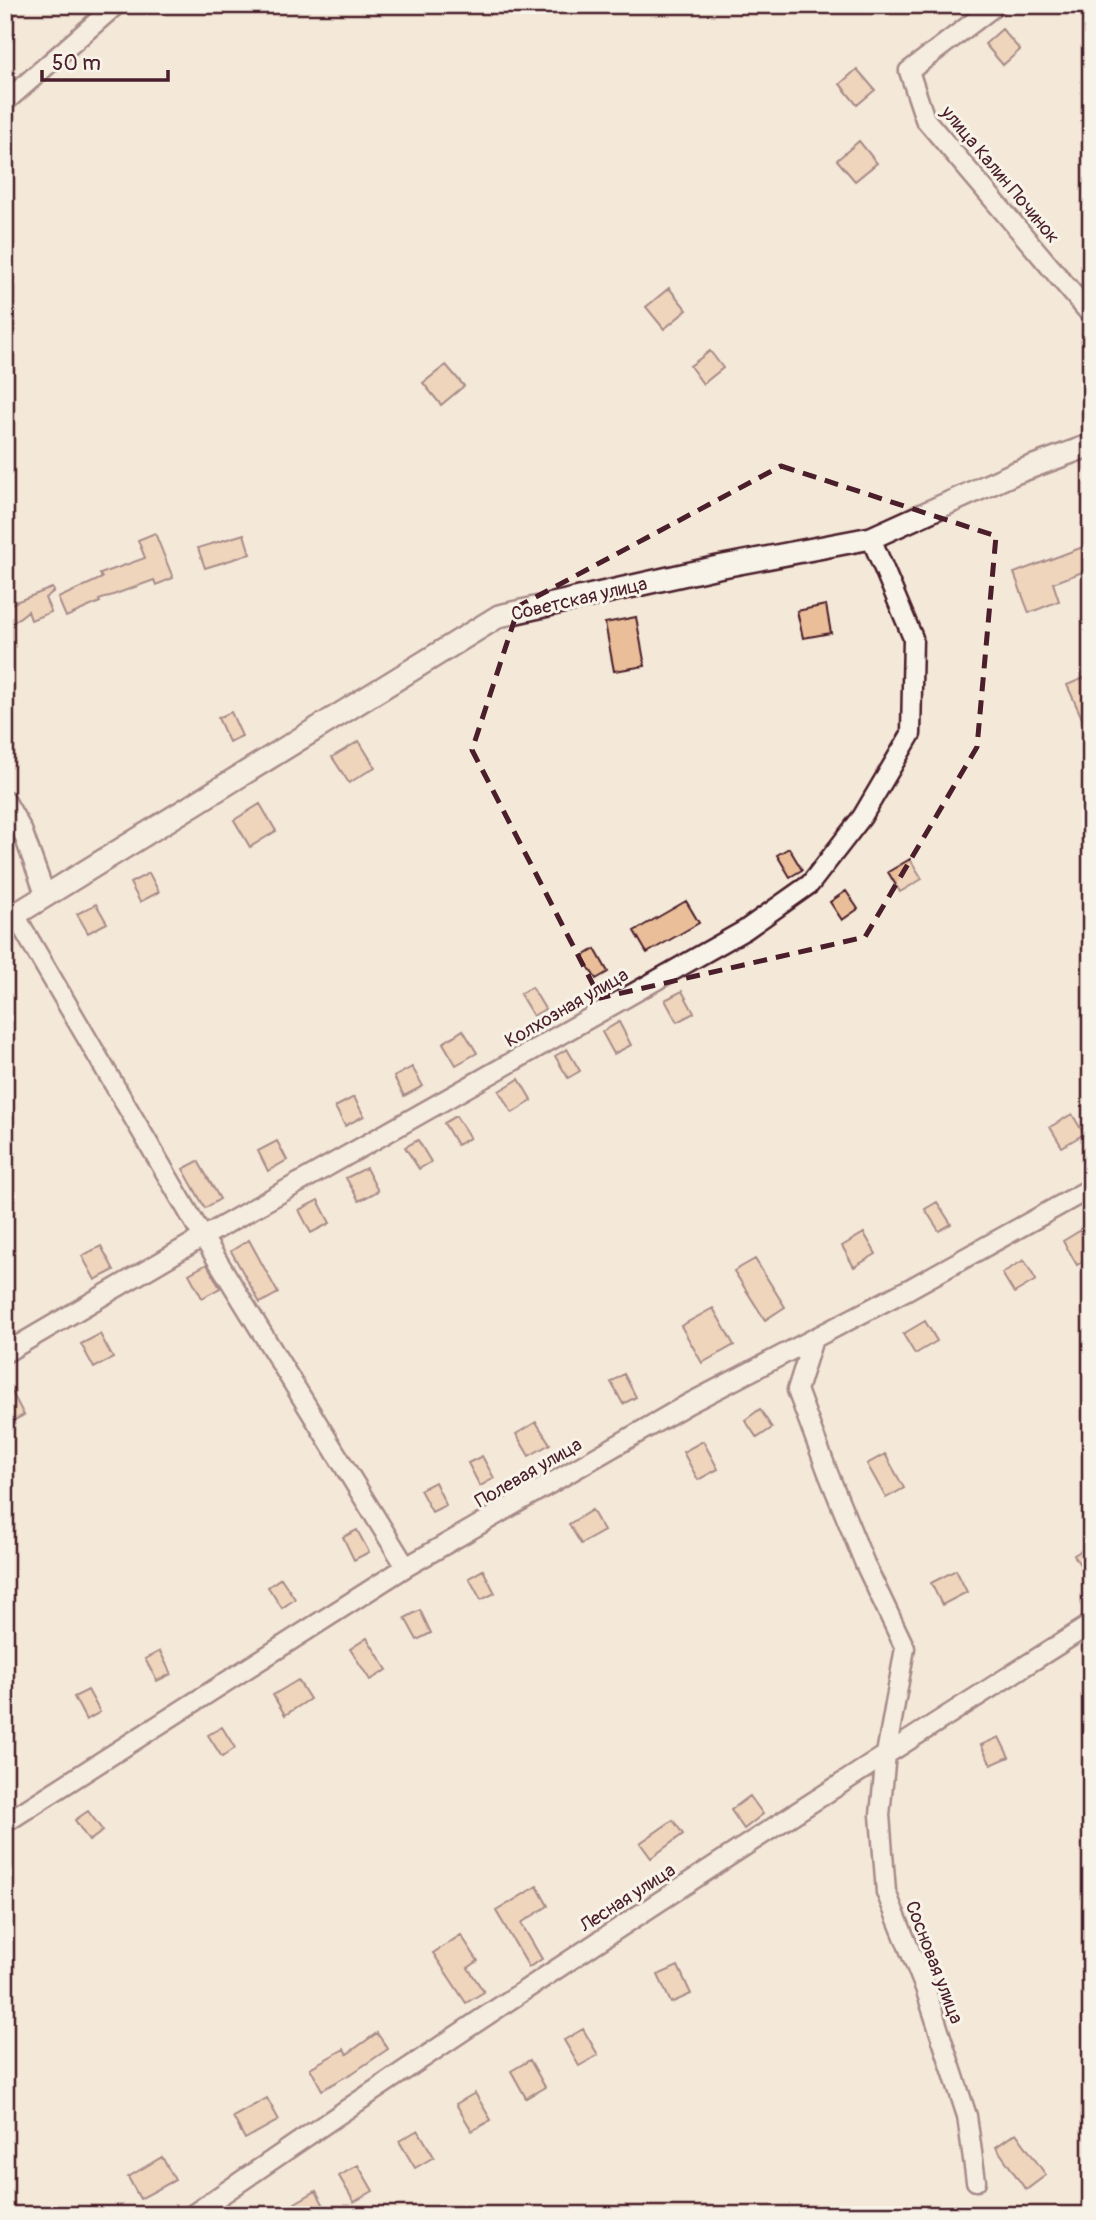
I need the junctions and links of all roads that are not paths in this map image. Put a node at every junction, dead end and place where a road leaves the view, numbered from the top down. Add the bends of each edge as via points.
1 (116, 5) edge
2 (996, 5) edge
3 (5, 103) edge
4 (1091, 314) edge
5 (1091, 445) edge
6 (871, 538) junction
7 (5, 800) edge
8 (46, 897) junction
9 (10, 918) edge
10 (1091, 1188) edge
11 (203, 1237) junction
12 (813, 1339) junction
13 (5, 1353) edge
14 (406, 1567) junction
15 (1091, 1624) edge
16 (886, 1754) junction
17 (5, 1823) edge
18 (976, 2181) dead end
19 (192, 2215) edge

1 - 3 street
2 - 4 street, улица Калин Починок via 909,71 925,119
5 - 6 street, Советская улица via 1015,473
6 - 8 street, Советская улица via 499,616
6 - 11 street, Колхозная улица via 913,638 911,734 862,817 810,884 745,930
7 - 8 street via 22,830
8 - 9 street, Советская улица
9 - 11 street
10 - 12 street, Полевая улица
11 - 13 street, Колхозная улица
11 - 14 street
12 - 14 street, Полевая улица via 688,1404
12 - 16 street, Сосновая улица via 797,1390 860,1551 905,1648
14 - 17 street, Полевая улица
15 - 16 street, Лесная улица
16 - 18 street, Сосновая улица via 880,1815 886,1892 925,1989 967,2116
16 - 19 street, Лесная улица

